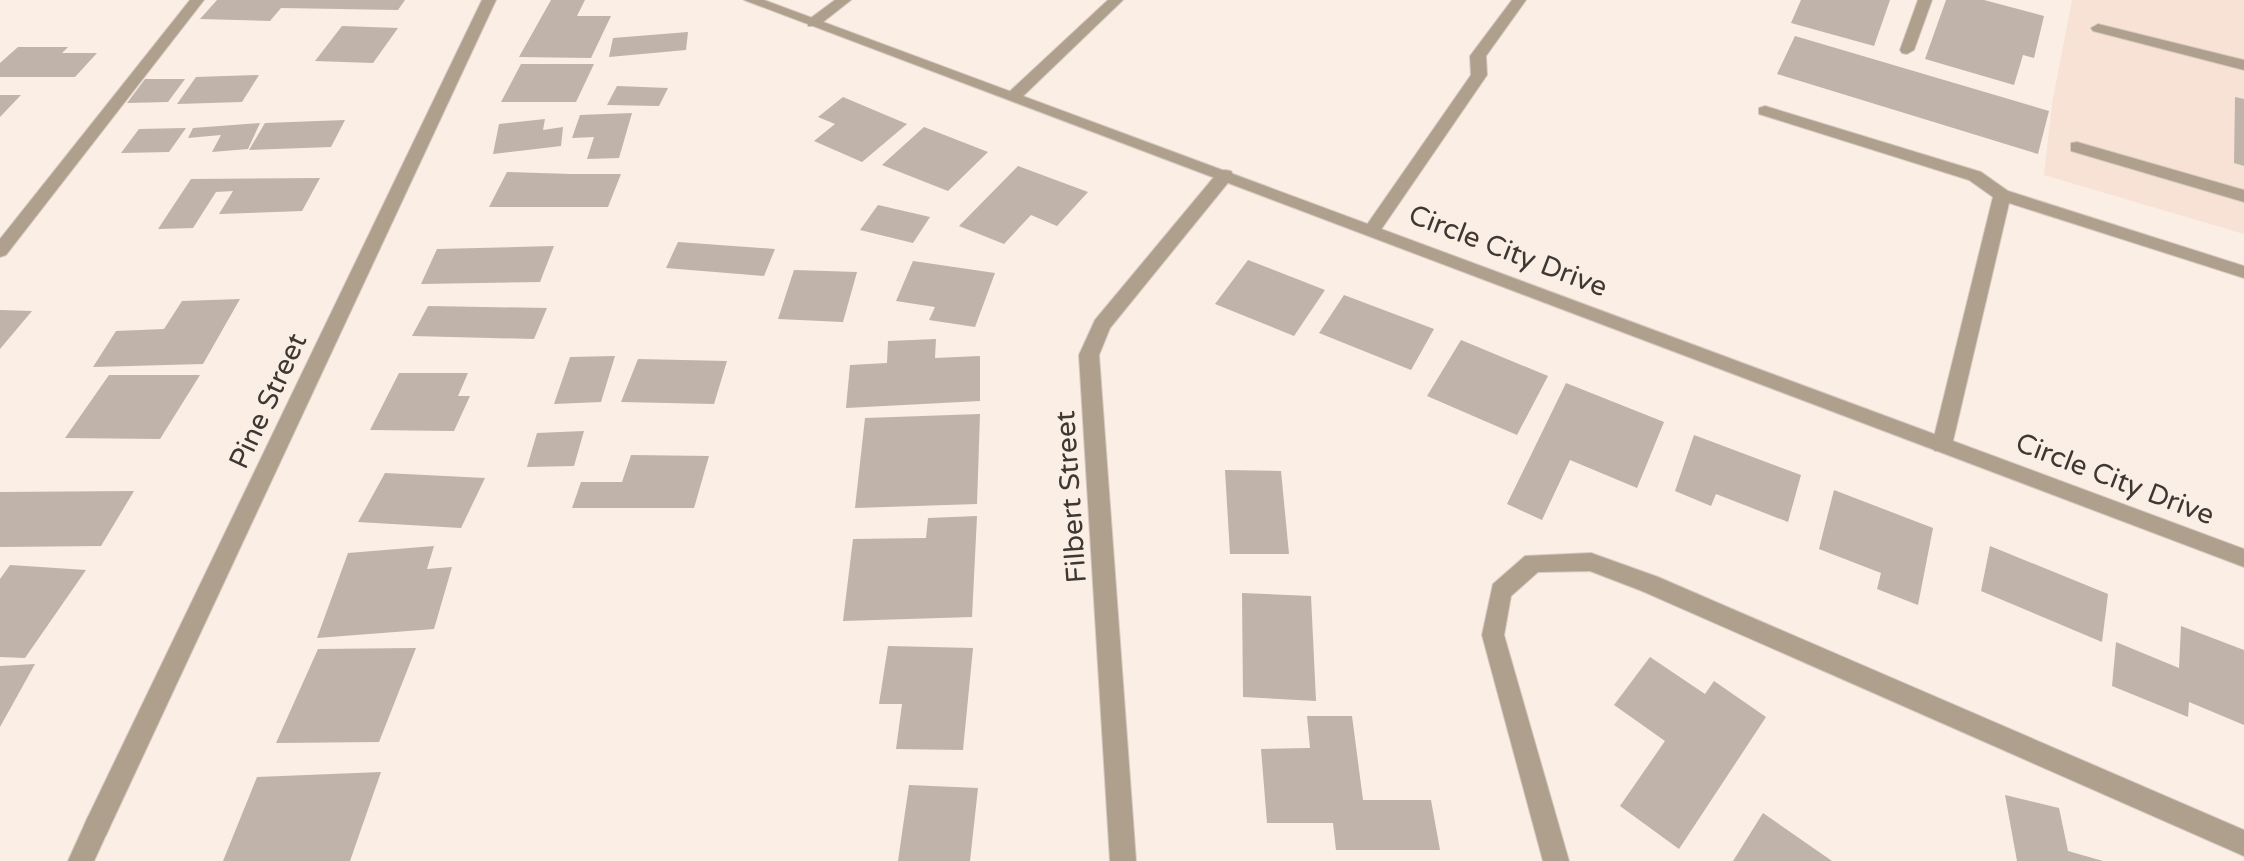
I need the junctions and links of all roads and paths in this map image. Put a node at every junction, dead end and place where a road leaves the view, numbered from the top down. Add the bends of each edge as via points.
1 (197, 0) edge
2 (489, 0) edge
3 (751, 0) edge
4 (844, 0) edge
5 (1116, 0) edge
6 (1519, 0) edge
7 (1925, 0) edge
8 (813, 23) junction
9 (2098, 28) dead end
10 (1907, 50) dead end
11 (2244, 65) edge
12 (1014, 96) junction
13 (1765, 111) dead end
14 (2077, 147) dead end
15 (1225, 175) junction
16 (2002, 195) junction
17 (2244, 196) edge
18 (1372, 230) junction
19 (0, 251) edge
20 (2244, 272) edge
21 (1942, 445) junction
22 (2244, 558) edge
23 (2244, 843) edge
24 (81, 861) edge
25 (1123, 861) edge
26 (1556, 861) edge

1 - 19 street
2 - 24 street, Pine Street
3 - 8 street, Circle City Drive
4 - 8 street
5 - 12 street
6 - 18 street via 1478,56 1479,75
7 - 10 street
8 - 12 street, Circle City Drive
9 - 11 street
12 - 15 street, Circle City Drive
13 - 16 street via 1975,176
14 - 17 street
15 - 18 street, Circle City Drive
15 - 25 street, Filbert Street via 1102,325 1089,355
16 - 20 street
16 - 21 street
18 - 21 street, Circle City Drive
21 - 22 street, Circle City Drive
23 - 26 street via 1650,584 1591,562 1533,563 1501,591 1493,635

